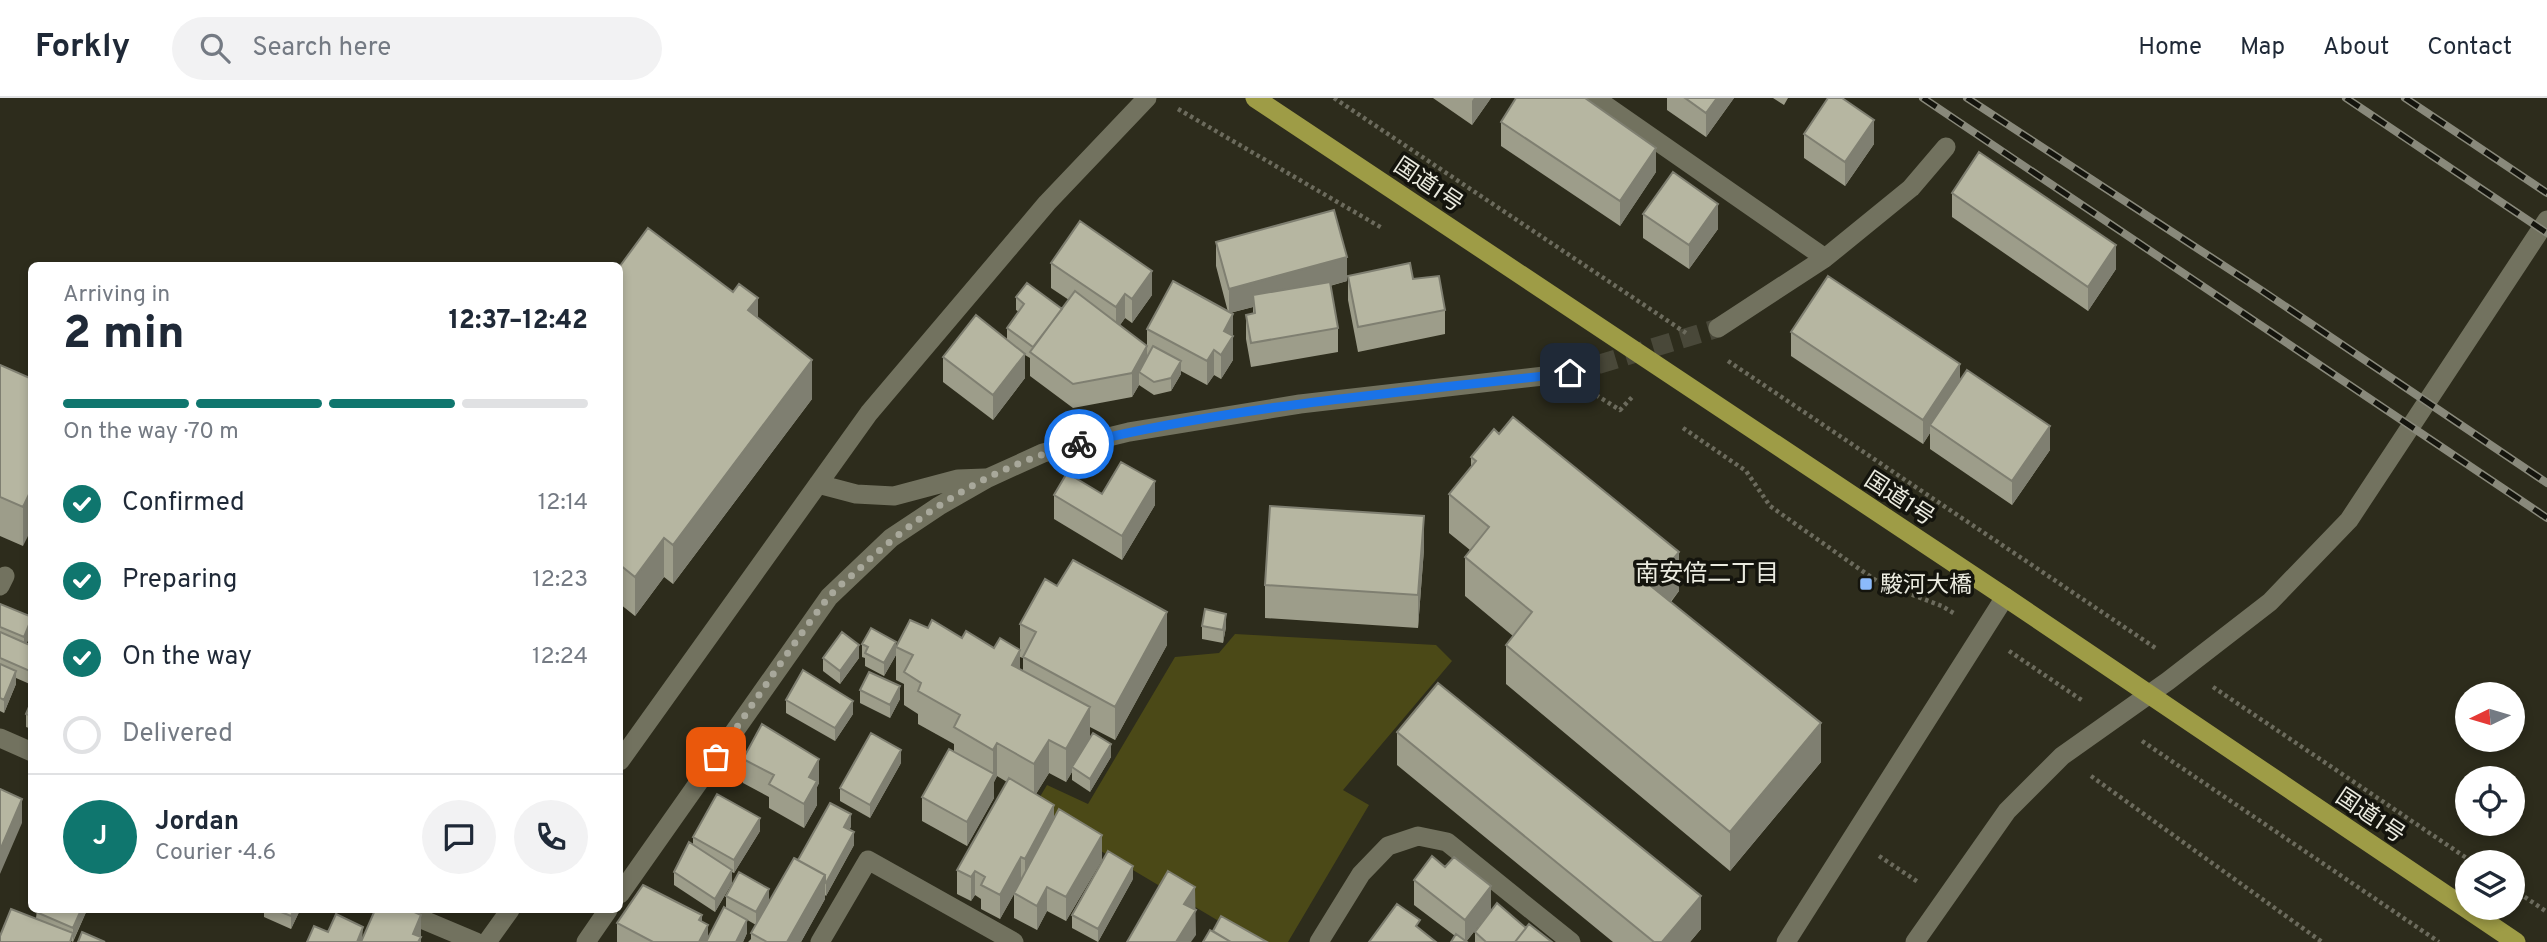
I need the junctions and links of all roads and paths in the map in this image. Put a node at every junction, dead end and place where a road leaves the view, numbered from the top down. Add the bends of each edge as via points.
1 (1147, 98) edge
2 (1255, 98) edge
3 (1595, 98) edge
4 (1946, 147) dead end
5 (2547, 220) edge
6 (1825, 258) junction
7 (1718, 328) tunnel mouth
8 (1570, 373) tunnel mouth
9 (988, 478) junction
10 (818, 484) junction
11 (2030, 563) dead end
12 (2005, 597) junction
13 (1982, 632) junction
14 (2166, 655) dead end
15 (2212, 686) dead end
16 (2085, 702) dead end
17 (0, 738) edge
18 (2142, 741) dead end
19 (28, 750) edge
20 (2062, 756) junction
21 (623, 757) edge
22 (1852, 838) junction
23 (2455, 850) edge
24 (623, 890) edge
25 (2525, 897) edge
26 (1944, 899) junction
27 (2547, 912) edge
28 (407, 913) edge
29 (508, 913) edge
30 (606, 913) edge
31 (476, 942) edge
32 (486, 942) edge
33 (586, 942) edge
34 (820, 942) edge
35 (1014, 942) edge
36 (1319, 942) edge
37 (1571, 942) edge
38 (1786, 942) edge
39 (1915, 942) edge
40 (2322, 942) edge
41 (2439, 942) edge
42 (2516, 942) edge

1 - 10 street via 1030,224 869,413
2 - 12 highway, 国道1号
3 - 6 street
4 - 6 street via 1911,188
5 - 20 street via 2349,520 2270,602
6 - 7 street
8 - 9 street via 1300,404 1129,432 1042,453
9 - 10 street via 958,479 894,496 856,494
9 - 24 street via 891,538 829,597
10 - 21 street
11 - 14 path
12 - 13 street
12 - 42 highway, 国道1号
13 - 16 path
13 - 22 street
15 - 23 path
17 - 19 street
18 - 41 path
20 - 26 street via 2007,811
20 - 40 path
22 - 26 path
22 - 38 street
25 - 27 path
26 - 39 street
28 - 31 street
29 - 32 street
30 - 33 street
34 - 35 street via 868,860
36 - 37 street via 1361,874 1388,846 1418,836 1447,842

